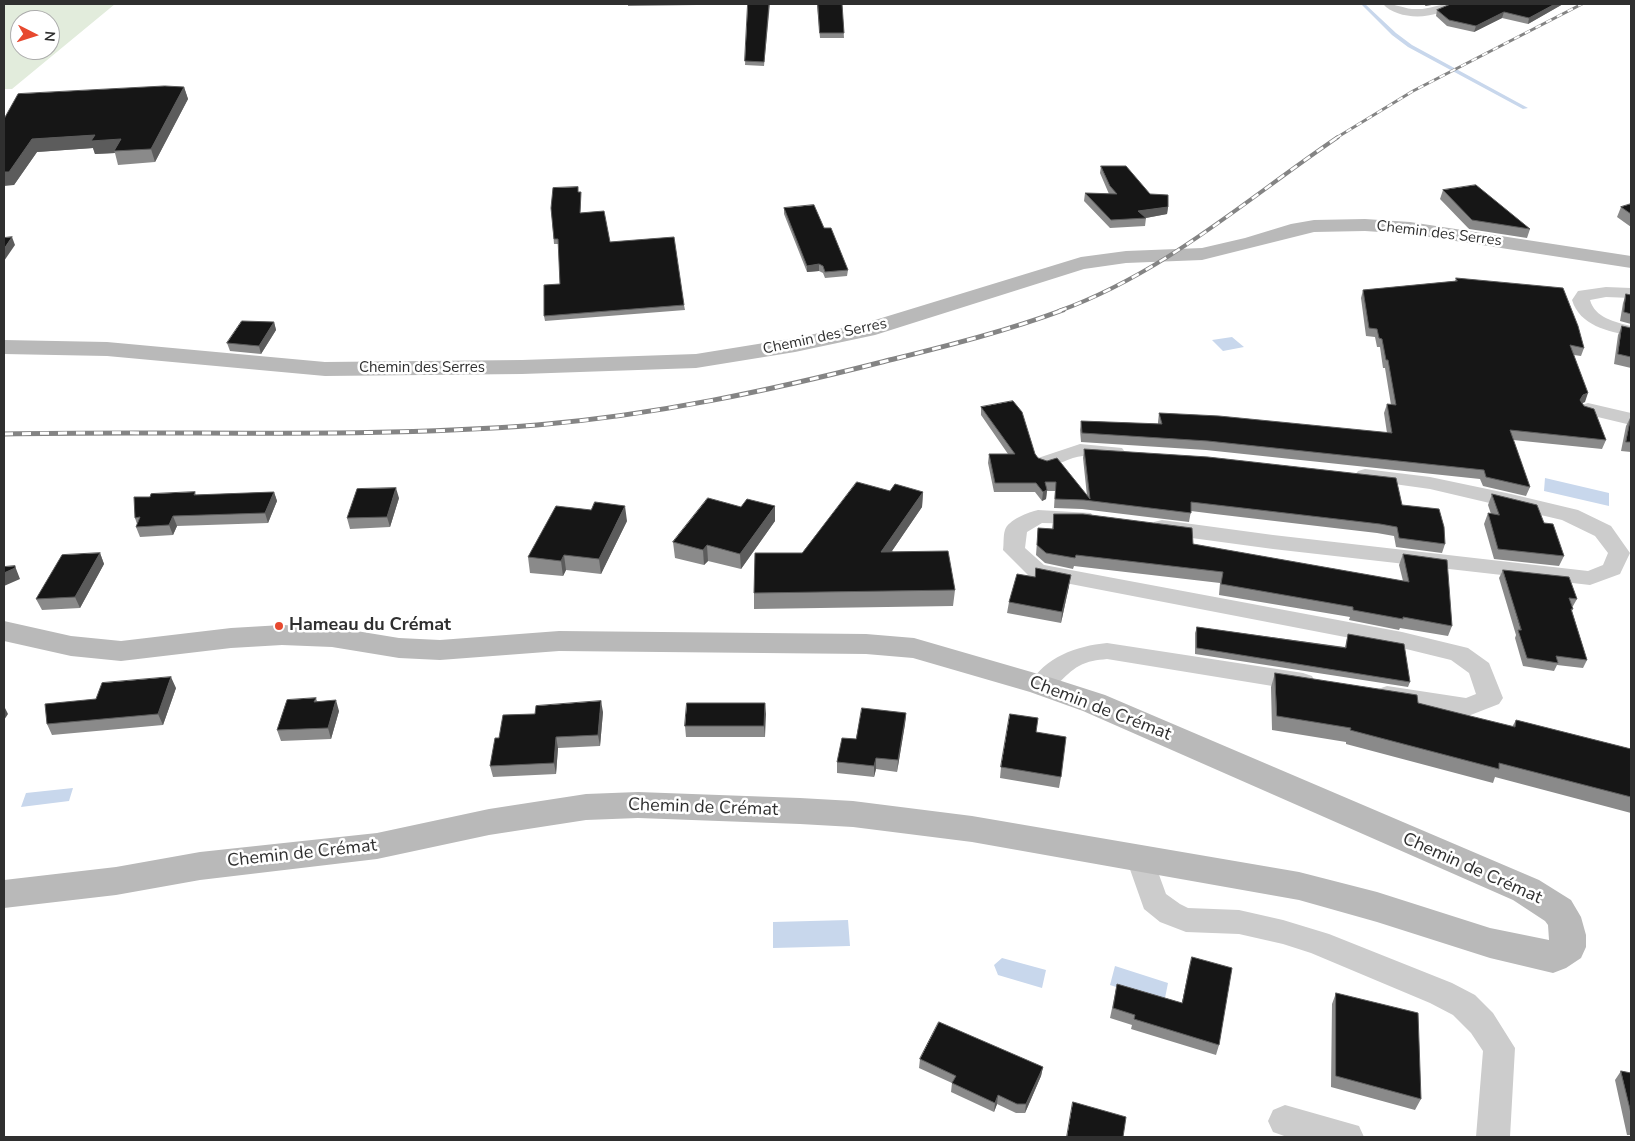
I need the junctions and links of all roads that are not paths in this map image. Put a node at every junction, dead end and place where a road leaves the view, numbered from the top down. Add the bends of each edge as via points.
1 (1389, 4) edge
2 (1448, 4) edge
3 (1631, 262) edge
4 (1631, 293) edge
5 (1631, 330) edge
6 (4, 347) edge
7 (1588, 409) edge
8 (1631, 420) edge
9 (1139, 454) edge
10 (1045, 462) edge
11 (1342, 472) edge
12 (1108, 520) edge
13 (1145, 524) edge
14 (4, 631) edge
15 (1319, 684) edge
16 (1042, 685) junction
17 (1368, 692) edge
18 (1140, 858) junction
19 (4, 894) edge
20 (1285, 1120) dead end
21 (1347, 1137) edge
22 (1493, 1137) edge

1 - 2 street via 1404,11 1426,13
3 - 6 street, Chemin des Serres via 1410,228 1329,225 1291,230 1202,254 1126,257 1081,263 867,330 696,361 522,368 325,369 107,349
4 - 5 street via 1592,293 1584,295 1581,300 1585,311 1595,319
7 - 8 street
9 - 10 street via 1080,450
11 - 13 street via 1430,483 1570,515 1603,531 1619,553 1612,569 1590,578
12 - 17 street via 1038,516 1016,529 1014,550 1037,571 1392,638 1459,654 1480,668 1490,698 1468,707
14 - 16 street, Chemin de Crémat via 71,646 112,651 282,635 332,637 399,648 440,650 567,641 866,644 914,648
15 - 16 street via 1107,651 1072,657
16 - 18 street, Chemin de Crémat via 1094,703 1526,890 1556,906 1568,928 1568,947 1553,956 1530,953 1299,886
18 - 19 street, Chemin de Crémat via 972,829 853,814 638,805 540,813 377,846 200,866 116,881
18 - 22 street via 1154,901 1170,913 1186,920 1240,922 1292,934 1464,1005 1482,1023 1498,1048
20 - 21 street

